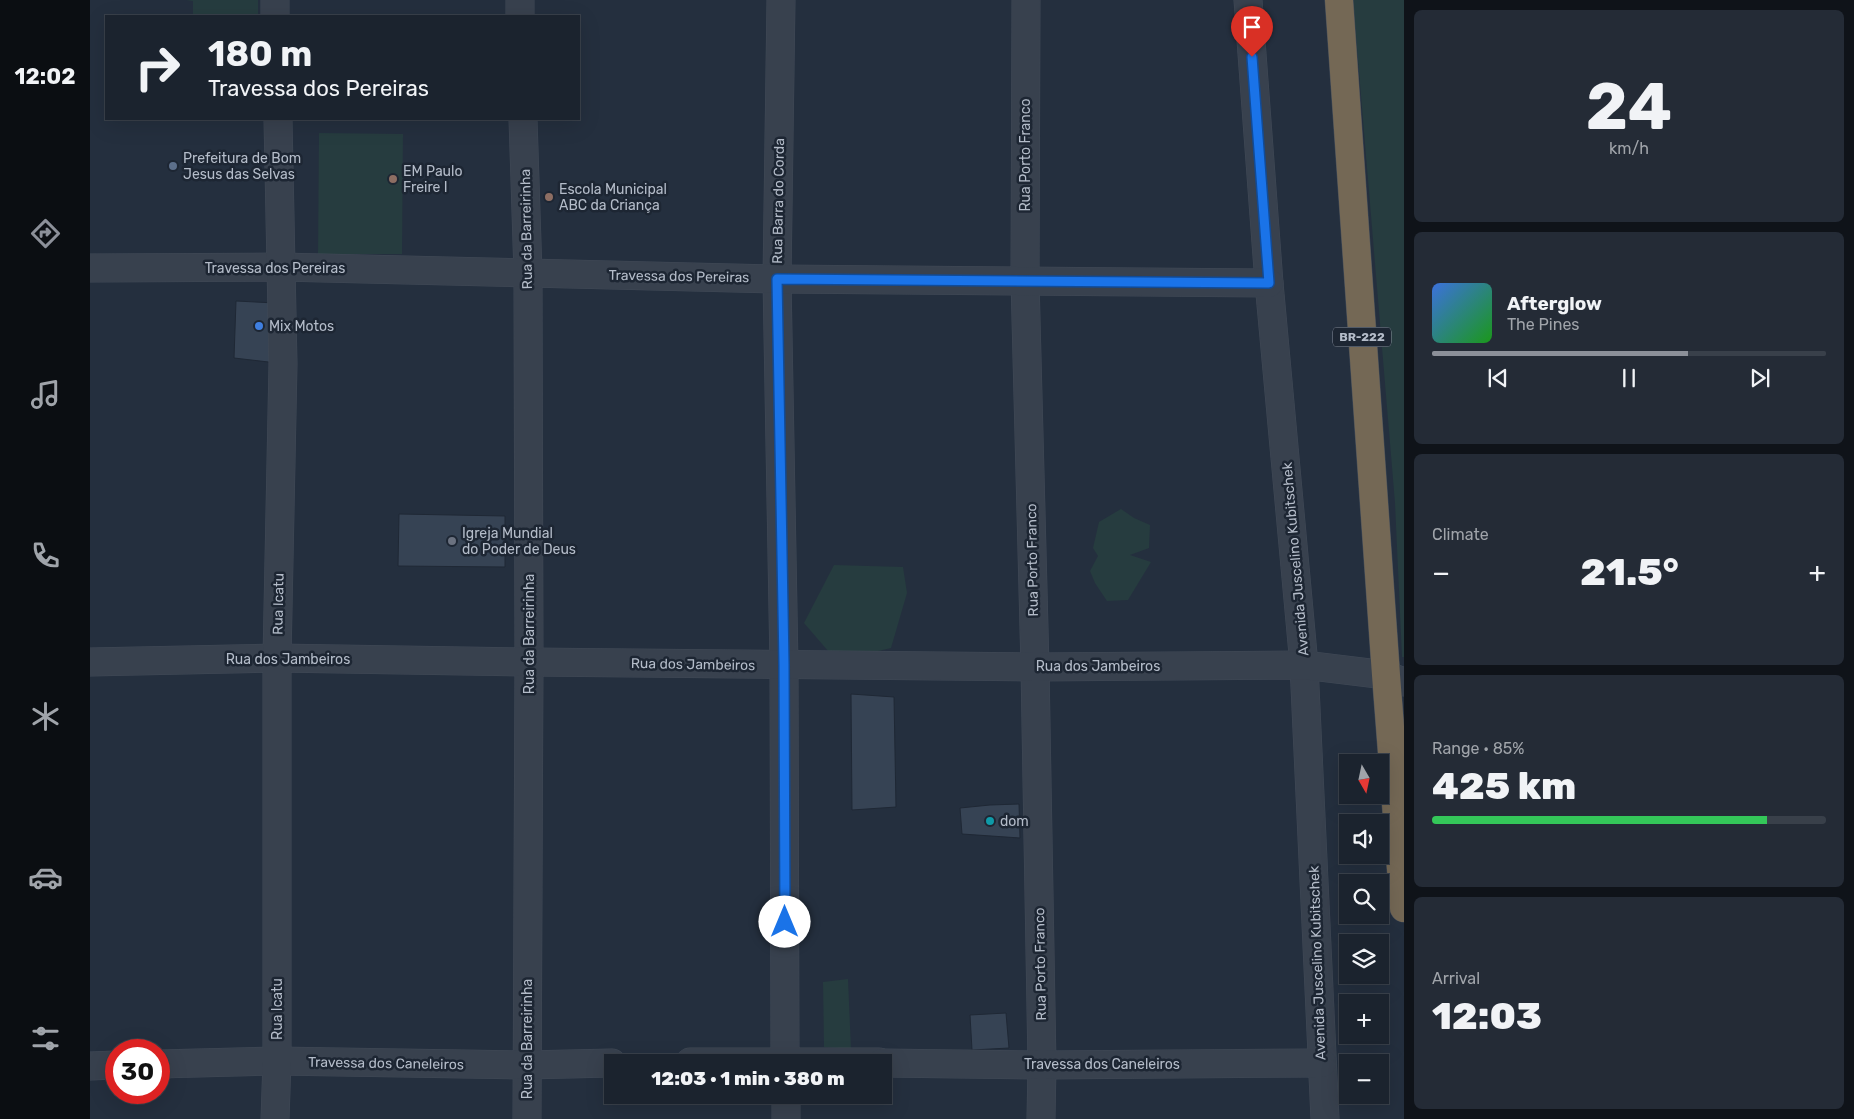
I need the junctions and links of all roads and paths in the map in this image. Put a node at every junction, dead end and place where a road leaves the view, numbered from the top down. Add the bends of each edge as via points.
1 (275, 0) edge
2 (520, 0) edge
3 (781, 0) edge
4 (1026, 0) edge
5 (1248, 0) edge
6 (1339, 0) edge
7 (275, 15) edge
8 (520, 15) edge
9 (278, 120) edge
10 (523, 120) edge
11 (281, 267) junction
12 (90, 268) edge
13 (528, 273) junction
14 (777, 279) junction
15 (1025, 280) junction
16 (1269, 283) junction
17 (278, 658) junction
18 (90, 662) edge
19 (530, 662) junction
20 (784, 664) junction
21 (1304, 665) junction
22 (1035, 666) junction
23 (1395, 678) edge
24 (1404, 908) edge
25 (785, 1054) edge
26 (277, 1061) junction
27 (892, 1062) edge
28 (1322, 1063) junction
29 (170, 1064) edge
30 (526, 1064) junction
31 (604, 1064) edge
32 (1042, 1064) junction
33 (105, 1065) edge
34 (90, 1066) edge
35 (786, 1104) edge
36 (275, 1119) edge
37 (527, 1119) edge
38 (786, 1119) edge
39 (1041, 1119) edge
40 (1325, 1119) edge

1 - 7 street
2 - 8 street
3 - 14 street, Rua Barra do Corda
4 - 15 street, Rua Porto Franco
5 - 16 street, Avenida Juscelino Kubitschek
6 - 23 highway, BR-222
9 - 11 street, Rua Icatu
10 - 13 street, Rua da Barreirinha
11 - 12 street, Travessa dos Pereiras
11 - 13 street, Travessa dos Pereiras
11 - 17 street, Rua Icatu via 283,364
13 - 14 street, Travessa dos Pereiras
13 - 19 street, Rua da Barreirinha
14 - 15 street, Travessa dos Pereiras
14 - 20 street, Rua Barra do Corda
15 - 16 street, Travessa dos Pereiras
15 - 22 street, Rua Porto Franco
16 - 21 street, Avenida Juscelino Kubitschek
17 - 18 street, Rua dos Jambeiros
17 - 19 street, Rua dos Jambeiros
17 - 26 street, Rua Icatu
19 - 20 street, Rua dos Jambeiros
19 - 30 street, Rua da Barreirinha
20 - 22 street, Rua dos Jambeiros
20 - 25 street, Rua Barra do Corda
21 - 22 street, Rua dos Jambeiros
21 - 23 street, Rua dos Jambeiros
21 - 28 street, Avenida Juscelino Kubitschek
22 - 32 street, Rua Porto Franco
23 - 24 highway, BR-222
26 - 29 street, Travessa dos Caneleiros
26 - 30 street, Travessa dos Caneleiros
26 - 36 street, Rua Icatu
27 - 32 street, Travessa dos Caneleiros
28 - 32 street, Travessa dos Caneleiros
28 - 40 street, Avenida Juscelino Kubitschek
30 - 31 street, Travessa dos Caneleiros
30 - 37 street, Rua da Barreirinha
32 - 39 street, Rua Porto Franco
33 - 34 street
35 - 38 street

